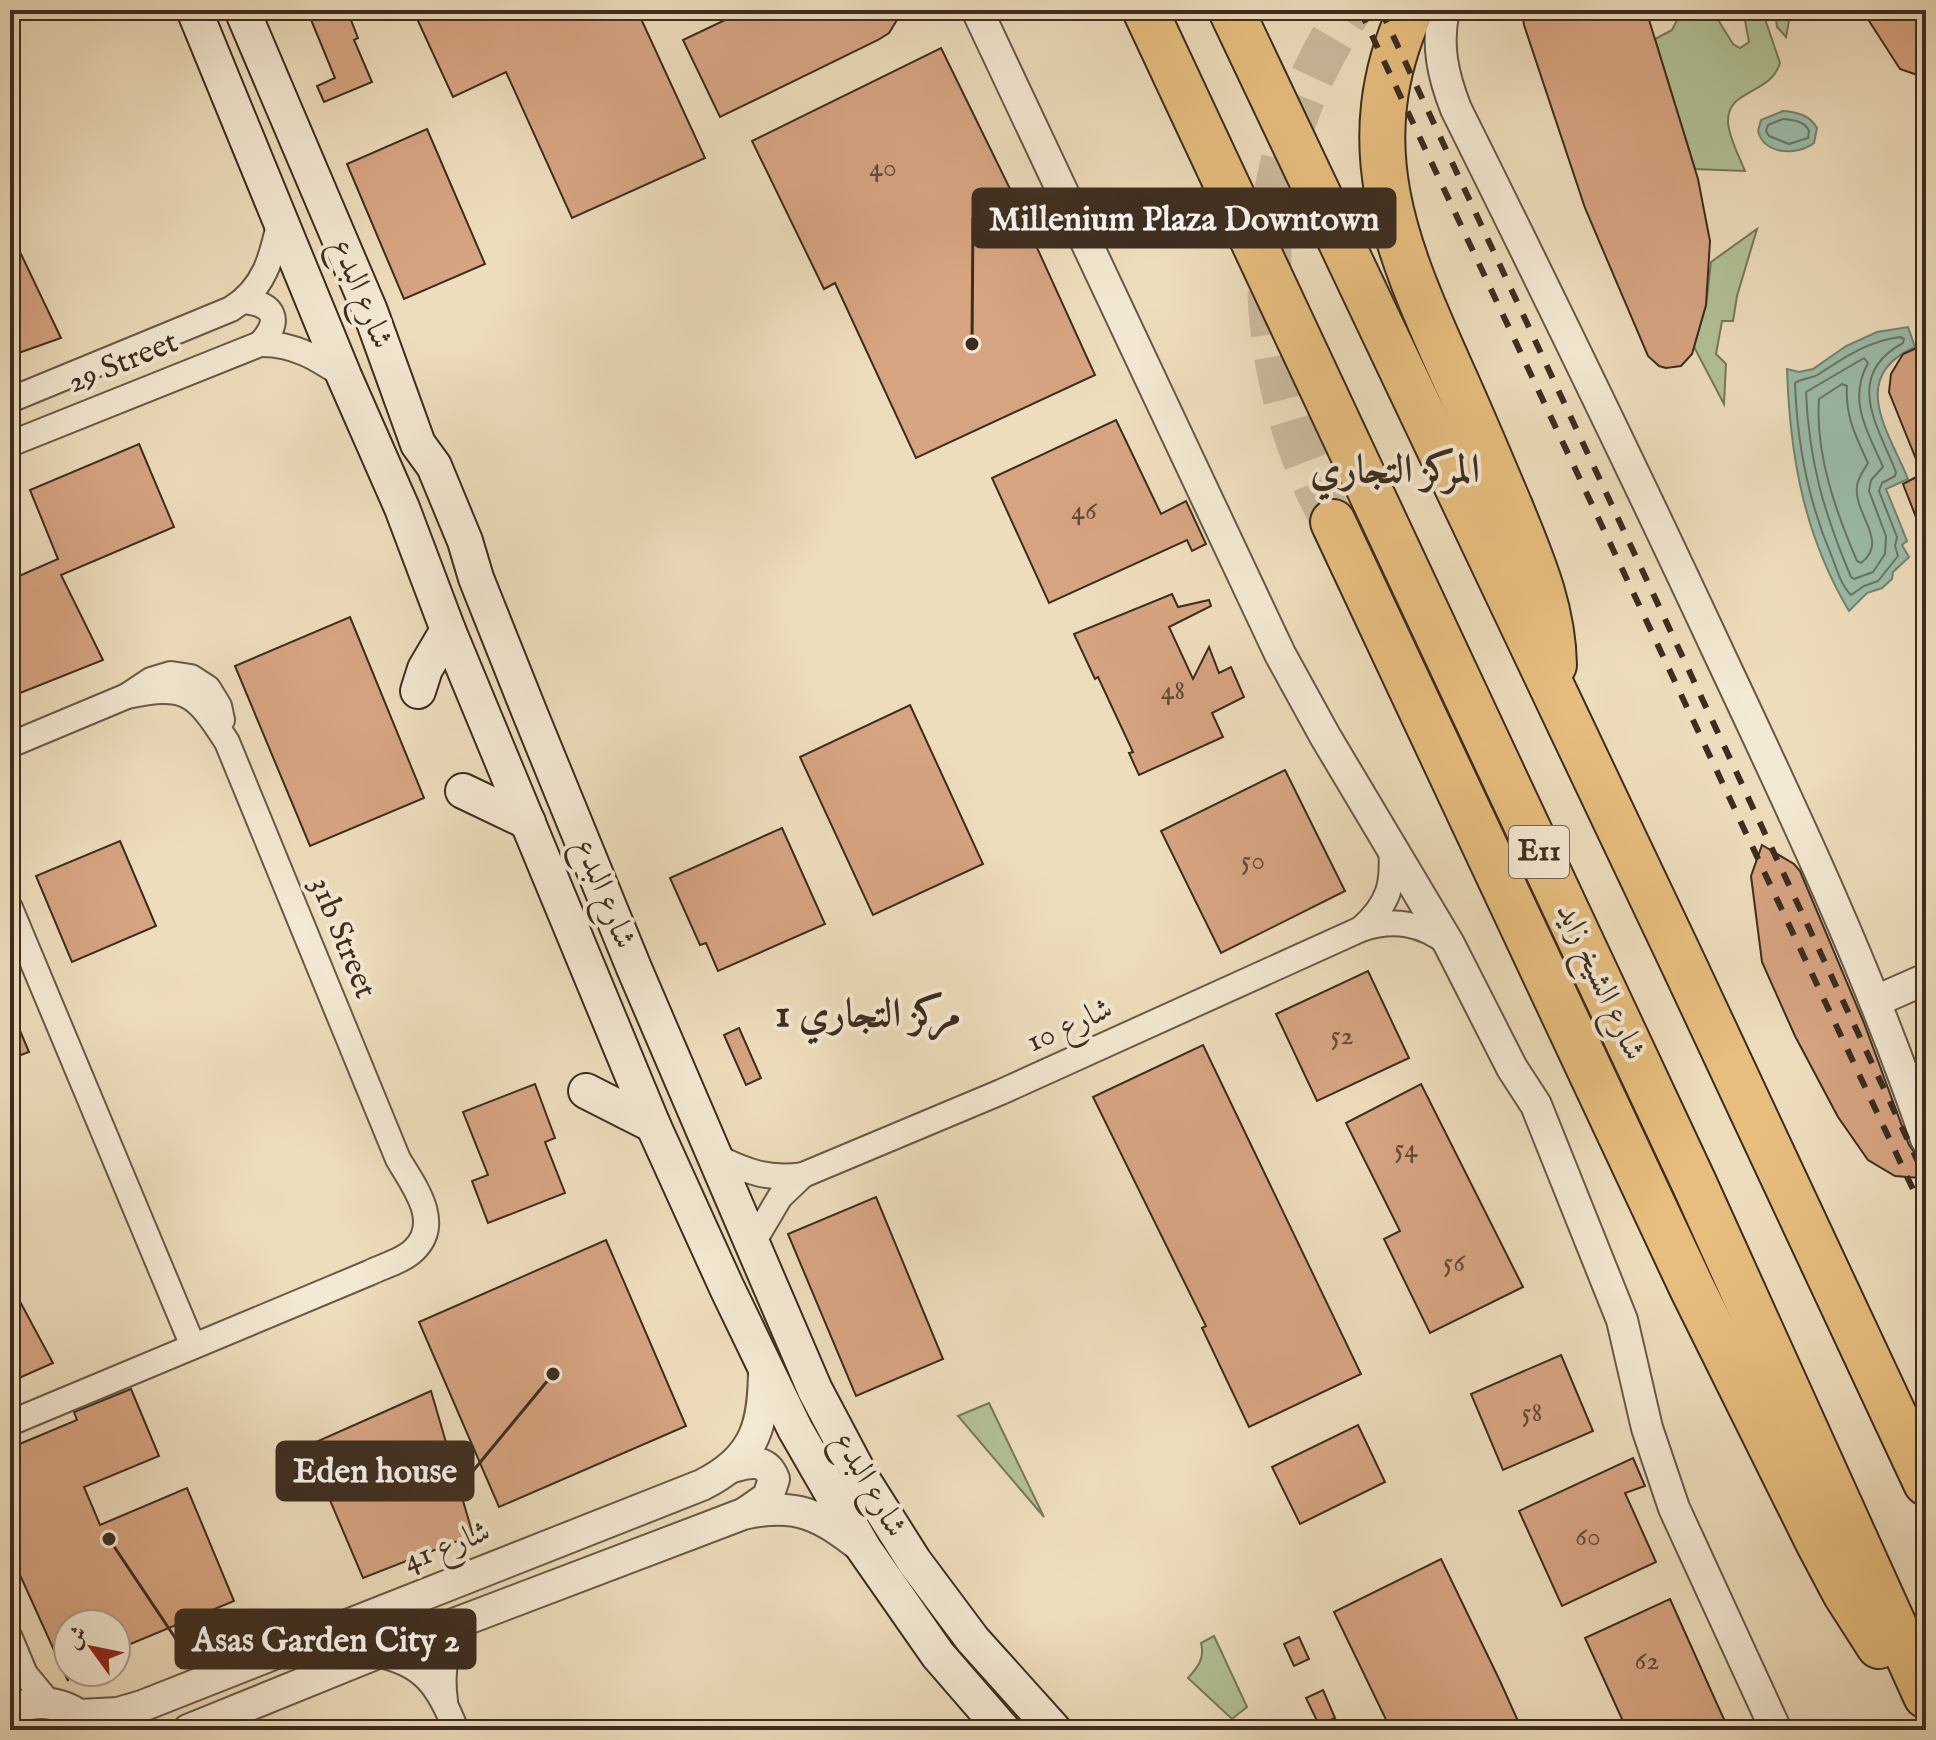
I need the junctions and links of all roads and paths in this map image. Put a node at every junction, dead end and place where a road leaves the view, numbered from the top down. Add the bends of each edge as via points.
1 (194, 10) edge
2 (242, 10) edge
3 (977, 10) edge
4 (1145, 10) edge
5 (1231, 10) edge
6 (1411, 10) edge
7 (1444, 10) edge
8 (280, 218) junction
9 (244, 301) junction
10 (260, 344) junction
11 (344, 376) junction
12 (10, 400) edge
13 (10, 444) edge
14 (402, 508) junction
15 (1333, 522) tunnel mouth
16 (476, 578) junction
17 (448, 630) junction
18 (1553, 688) junction
19 (418, 691) dead end
20 (10, 745) edge
21 (463, 791) dead end
22 (528, 822) junction
23 (1391, 844) junction
24 (10, 908) edge
25 (1361, 929) junction
26 (1449, 944) junction
27 (1926, 979) edge
28 (1876, 1001) junction
29 (586, 1091) dead end
30 (653, 1125) junction
31 (1926, 1139) edge
32 (717, 1157) junction
33 (803, 1175) junction
34 (754, 1241) junction
35 (193, 1346) junction
36 (764, 1366) junction
37 (10, 1423) edge
38 (732, 1467) junction
39 (1926, 1483) edge
40 (743, 1514) junction
41 (864, 1549) junction
42 (460, 1622) junction
43 (10, 1638) edge
44 (375, 1654) junction
45 (1926, 1696) edge
46 (445, 1701) junction
47 (49, 1703) junction
48 (1926, 1709) edge
49 (10, 1711) edge
50 (86, 1723) edge
51 (188, 1730) edge
52 (456, 1730) edge
53 (1003, 1730) edge
54 (1054, 1730) edge
55 (1776, 1730) edge

1 - 8 main road, شارع البدع
2 - 16 main road, شارع البدع
3 - 23 street via 1266,626
4 - 45 highway, شارع الشيخ زايد / E11 via 1694,1183
5 - 18 highway, E11
6 - 18 highway via 1394,58 1383,119 1385,180 1396,236 1539,577 1552,632
7 - 28 street via 1441,63 1456,109 1594,386
8 - 9 street, 29 Street via 272,260
8 - 11 main road, شارع البدع
9 - 10 street via 263,304 270,311 272,330
9 - 12 street, 29 Street
10 - 11 street via 278,343 310,354
10 - 13 street, 29 Street
11 - 14 main road, شارع البدع
14 - 16 main road via 425,503 462,573
14 - 17 main road, شارع البدع
15 - 48 highway via 1568,1030 1734,1372 1845,1593
16 - 32 main road, شارع البدع via 628,954
17 - 19 main road
17 - 22 main road, شارع البدع
18 - 39 highway, E11
20 - 35 street, 31b Street via 127,696 161,676 191,677 208,688 398,1159 410,1206 409,1227 399,1245 369,1273
21 - 22 main road
22 - 30 main road, شارع البدع
23 - 25 street, شارع 10 via 1391,885
23 - 26 street
24 - 35 street
25 - 26 street, شارع 10 via 1401,923 1427,930
25 - 33 street, شارع 10
26 - 55 street via 1536,1105 1622,1320 1647,1428 1674,1508
27 - 28 street
28 - 31 street
29 - 30 main road
30 - 36 main road, شارع البدع
32 - 33 street, شارع 10 via 757,1175
32 - 34 main road, شارع البدع
33 - 34 street, شارع 10 via 770,1210
34 - 54 main road, شارع البدع via 815,1390 861,1477 973,1640
35 - 37 street, 31b Street
36 - 38 street, شارع 41 via 759,1425
36 - 41 main road, شارع البدع
38 - 40 street via 757,1462 774,1479 768,1497
38 - 50 street, شارع 41 via 702,1485 142,1706
40 - 41 street via 775,1508 808,1513
40 - 42 street
41 - 53 main road, شارع البدع via 938,1655
42 - 44 street
42 - 46 street via 446,1652
43 - 47 street via 25,1674
44 - 46 street via 409,1664 436,1686
44 - 51 street
46 - 52 street
47 - 49 street
47 - 50 street via 67,1708

